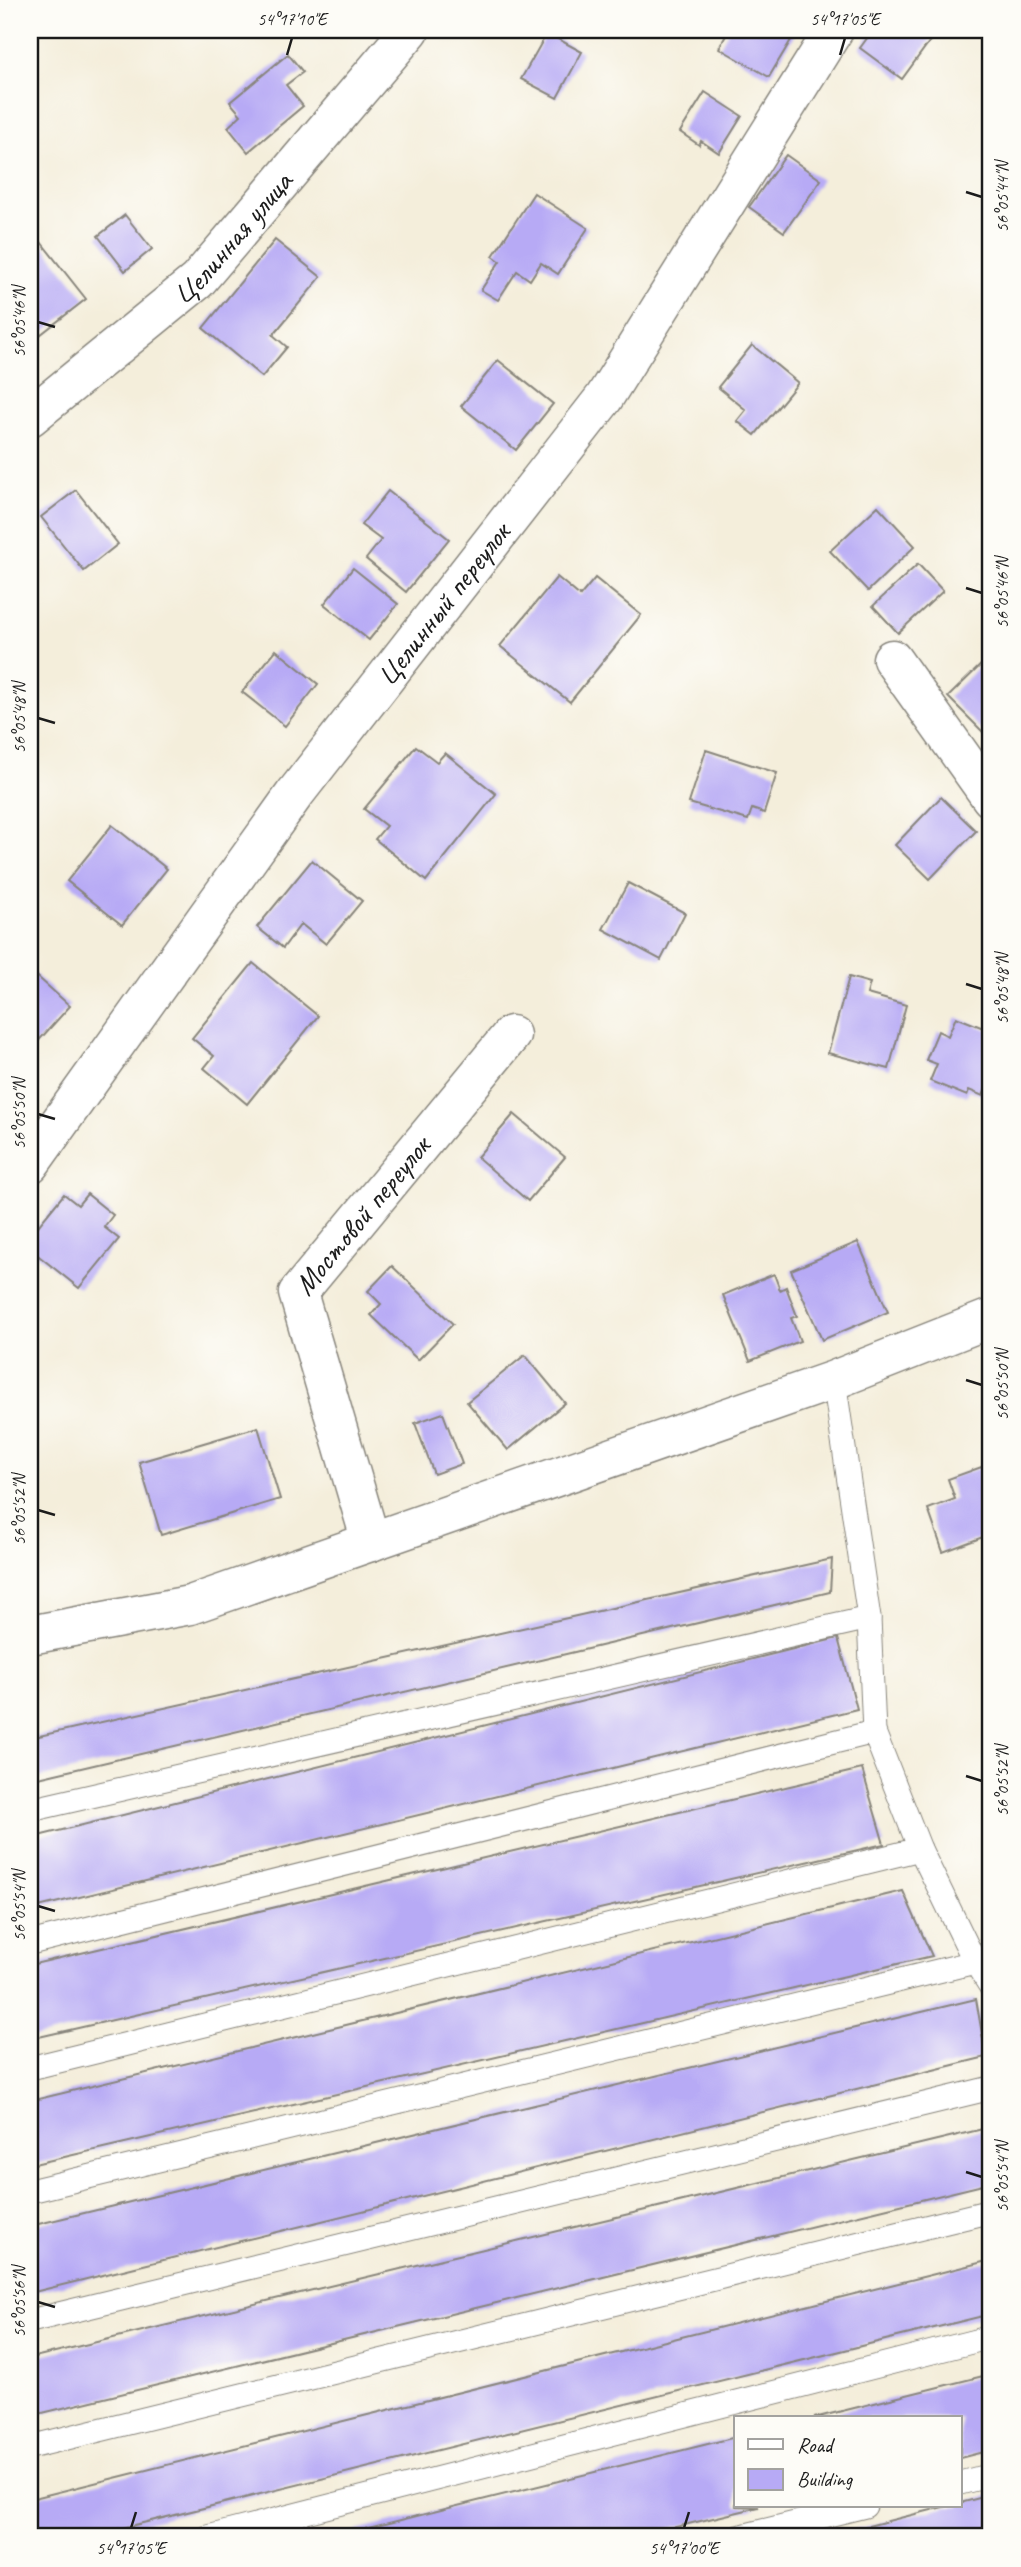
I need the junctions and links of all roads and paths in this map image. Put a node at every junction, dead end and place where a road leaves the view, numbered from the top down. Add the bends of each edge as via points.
1 (410, 30) edge
2 (834, 30) edge
3 (30, 417) edge
4 (892, 659) dead end
5 (991, 797) edge
6 (511, 1035) dead end
7 (30, 1164) edge
8 (991, 1318) edge
9 (834, 1380) junction
10 (371, 1542) junction
11 (869, 1618) junction
12 (30, 1635) edge
13 (874, 1732) junction
14 (30, 1810) edge
15 (920, 1849) junction
16 (30, 1942) edge
17 (975, 1962) junction
18 (991, 1987) edge
19 (30, 2067) edge
20 (991, 2088) edge
21 (30, 2191) edge
22 (991, 2211) edge
23 (30, 2321) edge
24 (991, 2337) edge
25 (30, 2447) edge
26 (991, 2475) edge
27 (962, 2482) edge
28 (858, 2508) edge
29 (208, 2537) edge
30 (738, 2537) edge

1 - 3 street, Целинная улица via 197,281
2 - 7 street, Целинный переулок via 604,398 294,795
4 - 5 street
6 - 10 street, Мостовой переулок via 298,1293
8 - 9 street
9 - 10 street
9 - 11 lane
10 - 12 street via 190,1605
11 - 13 lane
11 - 14 lane
13 - 15 lane
13 - 16 lane
15 - 17 lane
15 - 19 lane
17 - 18 lane
17 - 21 lane
20 - 23 lane
22 - 25 lane
24 - 29 lane
26 - 27 lane
28 - 30 lane

